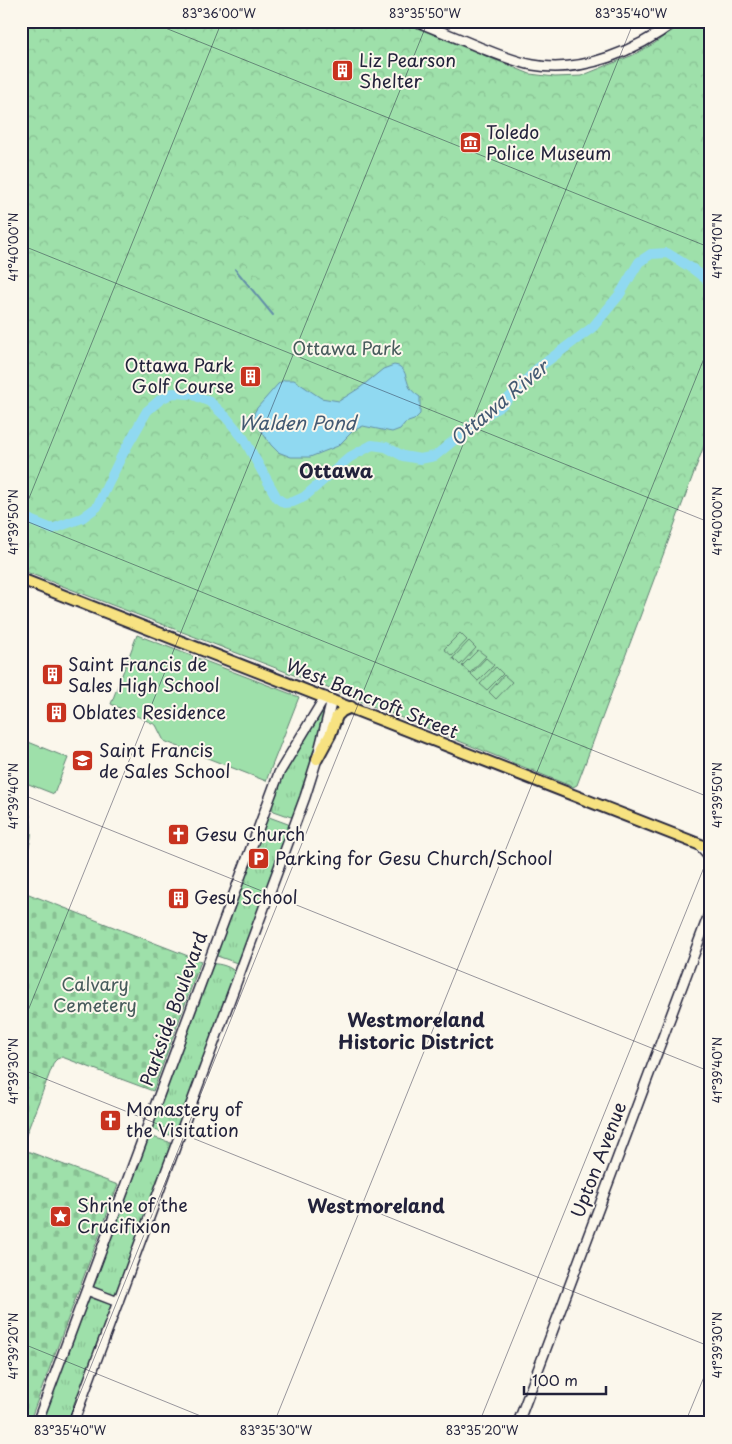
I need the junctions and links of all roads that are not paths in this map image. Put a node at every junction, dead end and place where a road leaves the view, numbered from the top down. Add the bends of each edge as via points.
1 (416, 21) edge
2 (676, 21) edge
3 (21, 579) edge
4 (328, 698) junction
5 (352, 707) junction
6 (317, 758) junction
7 (711, 844) edge
8 (699, 845) junction
9 (711, 849) edge
10 (711, 858) edge
11 (711, 909) edge
12 (87, 1290) junction
13 (118, 1302) junction
14 (37, 1423) edge
15 (73, 1423) edge
16 (518, 1423) edge

1 - 2 street via 521,63 549,67 594,61 632,48
3 - 4 main road, West Bancroft Street
4 - 5 main road, West Bancroft Street
4 - 6 street
4 - 12 street, Parkside Boulevard via 279,773
5 - 6 main road via 337,716
5 - 8 main road, West Bancroft Street
6 - 13 street
7 - 8 street
8 - 9 main road, West Bancroft Street
8 - 10 street
11 - 16 street, Upton Avenue
12 - 13 street
12 - 14 street, Parkside Boulevard
13 - 15 street

